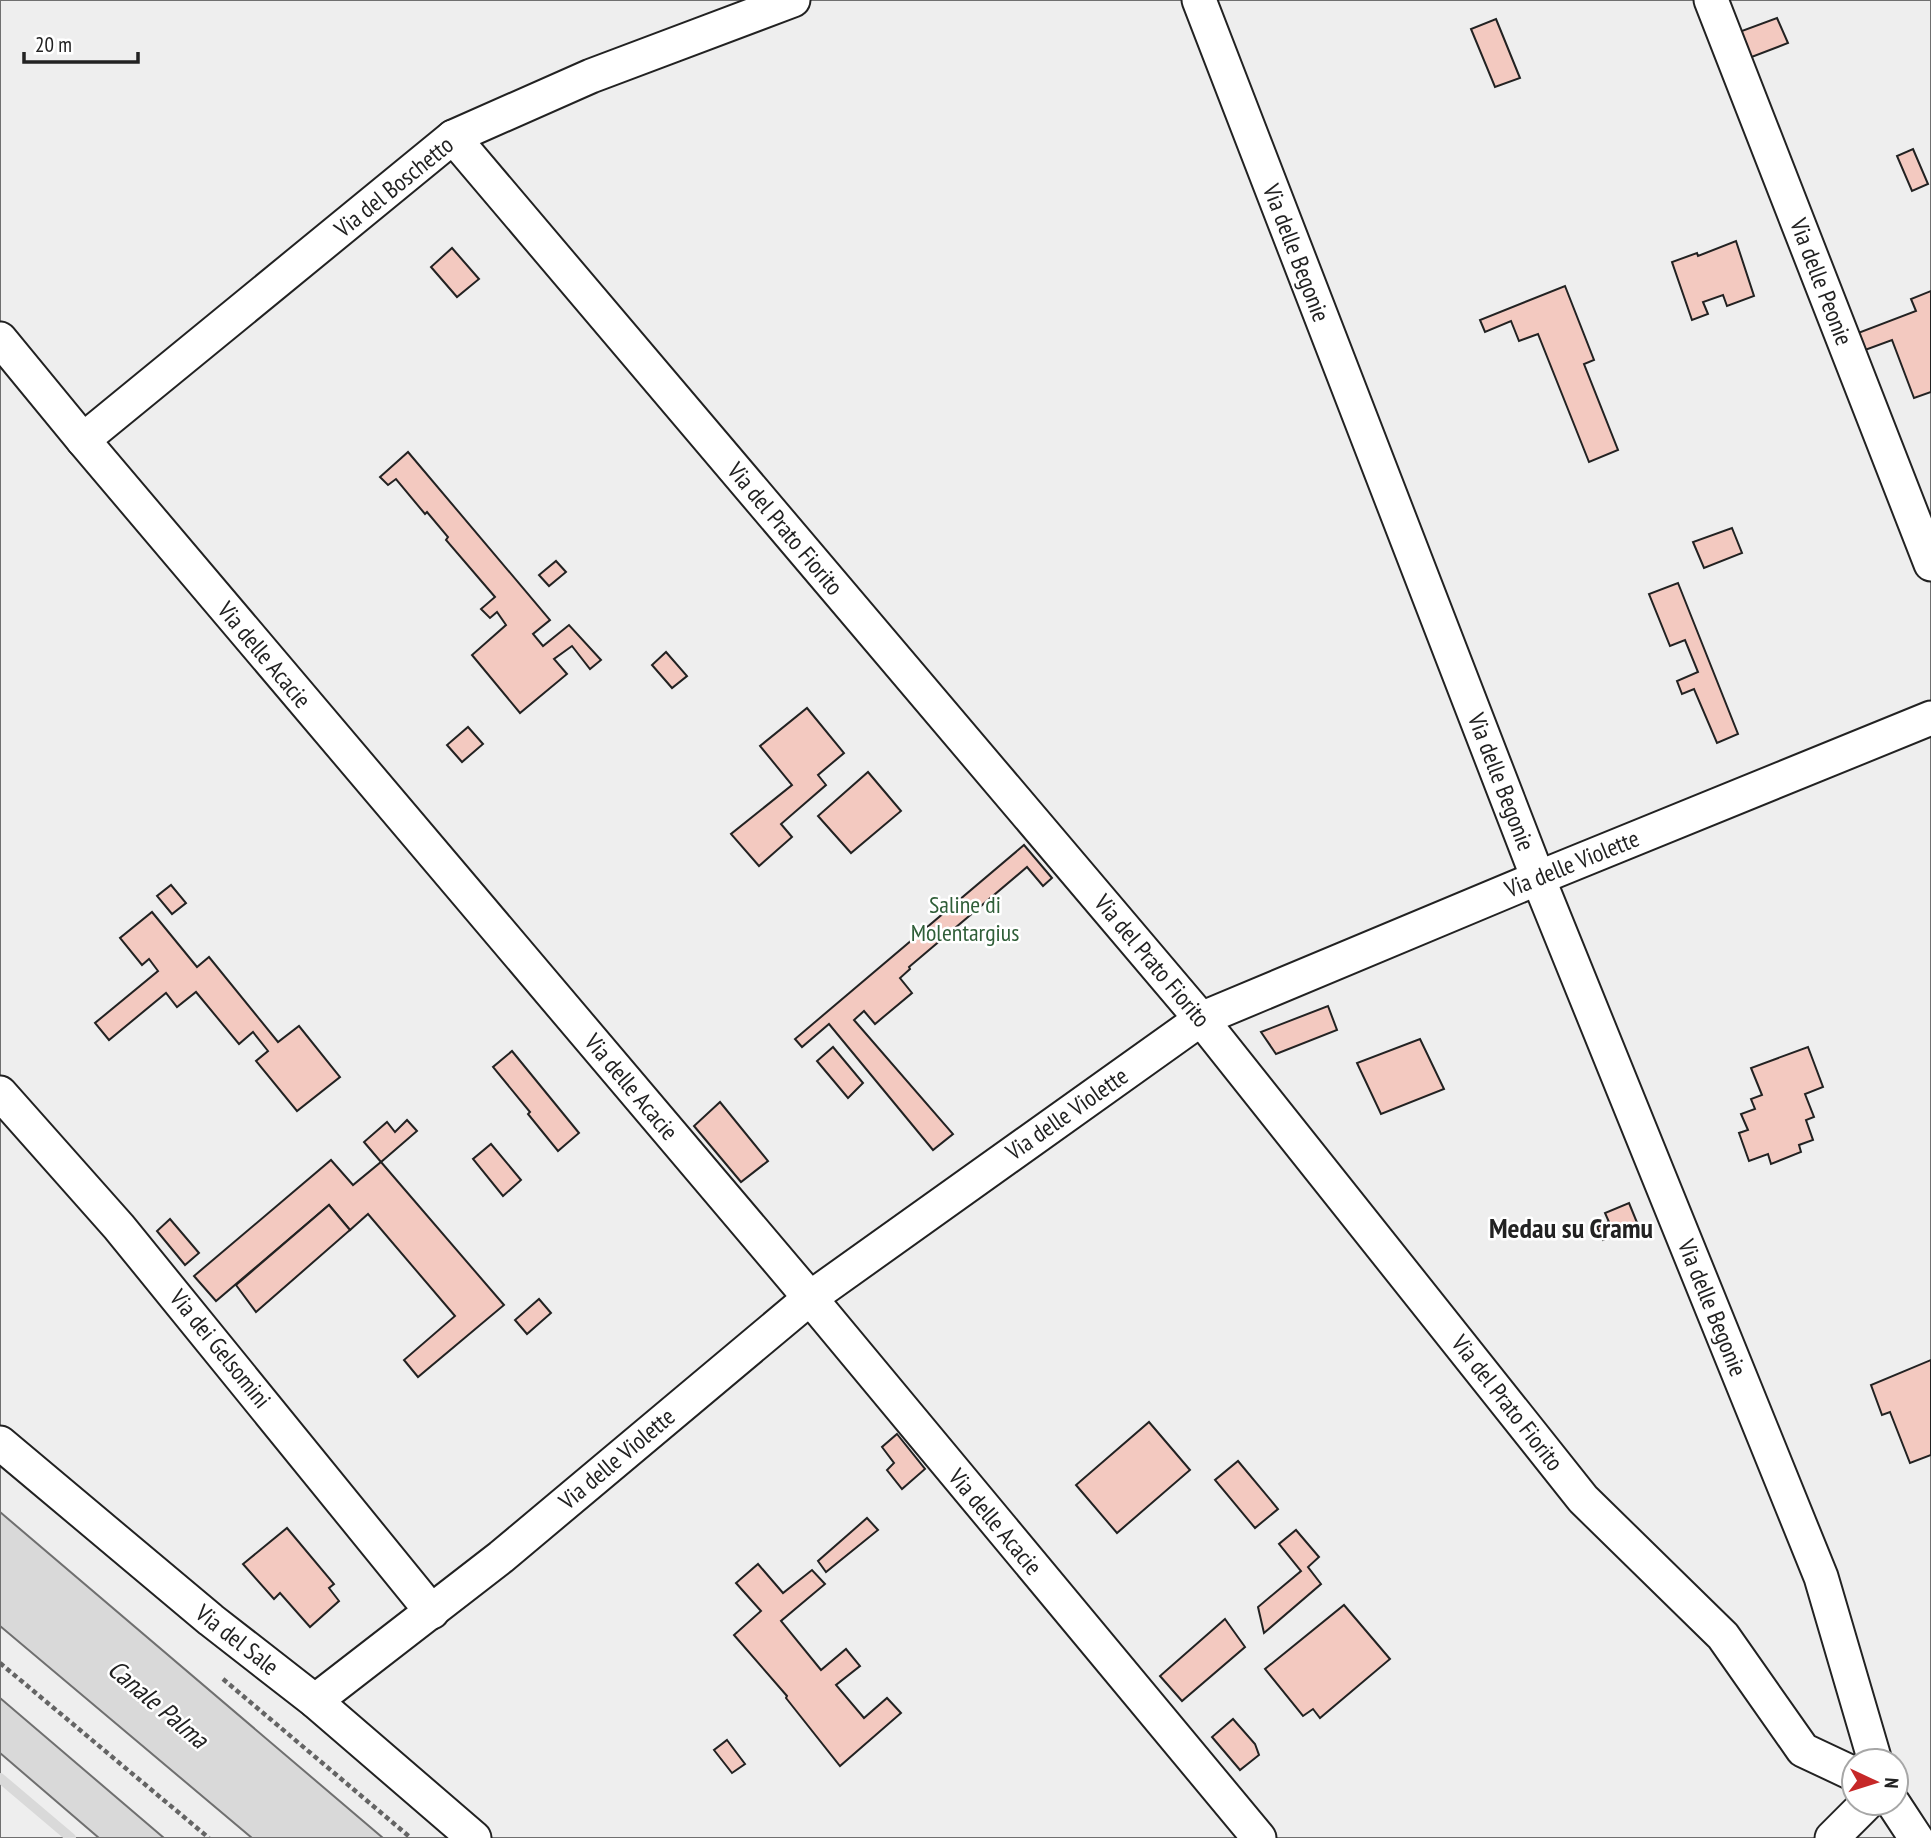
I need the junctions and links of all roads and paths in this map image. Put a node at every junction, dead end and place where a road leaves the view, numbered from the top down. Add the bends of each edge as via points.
1 (793, 0) edge
2 (1199, 0) edge
3 (1711, 0) edge
4 (453, 137) junction
5 (0, 339) edge
6 (83, 440) junction
7 (1931, 564) edge
8 (1931, 718) edge
9 (1538, 878) junction
10 (1201, 1019) junction
11 (0, 1093) edge
12 (810, 1298) junction
13 (0, 1443) edge
14 (432, 1612) junction
15 (0, 1662) edge
16 (315, 1701) junction
17 (1871, 1747) edge
18 (1840, 1767) edge
19 (1853, 1817) edge
20 (1902, 1817) edge
21 (209, 1838) edge
22 (474, 1838) edge
23 (1259, 1838) edge
24 (1832, 1838) edge
25 (1916, 1838) edge

1 - 4 street, Via del Boschetto via 591,76
2 - 9 street, Via delle Begonie
3 - 7 street, Via delle Peonie
4 - 6 street, Via del Boschetto
4 - 10 street, Via del Prato Fiorito
5 - 6 street, Via delle Acacie
6 - 12 street, Via delle Acacie
8 - 9 street, Via delle Violette
9 - 10 street, Via delle Violette
9 - 17 street, Via delle Begonie via 1821,1577
10 - 12 street, Via delle Violette
10 - 18 street, Via del Prato Fiorito via 1583,1499 1723,1636 1803,1750
11 - 14 street, Via dei Gelsomini via 120,1227
12 - 14 street, Via delle Violette
12 - 23 street, Via delle Acacie
13 - 16 street, Via del Sale
14 - 16 street, Via delle Violette
15 - 21 path
16 - 22 street, Via del Sale
19 - 24 street
20 - 25 street

